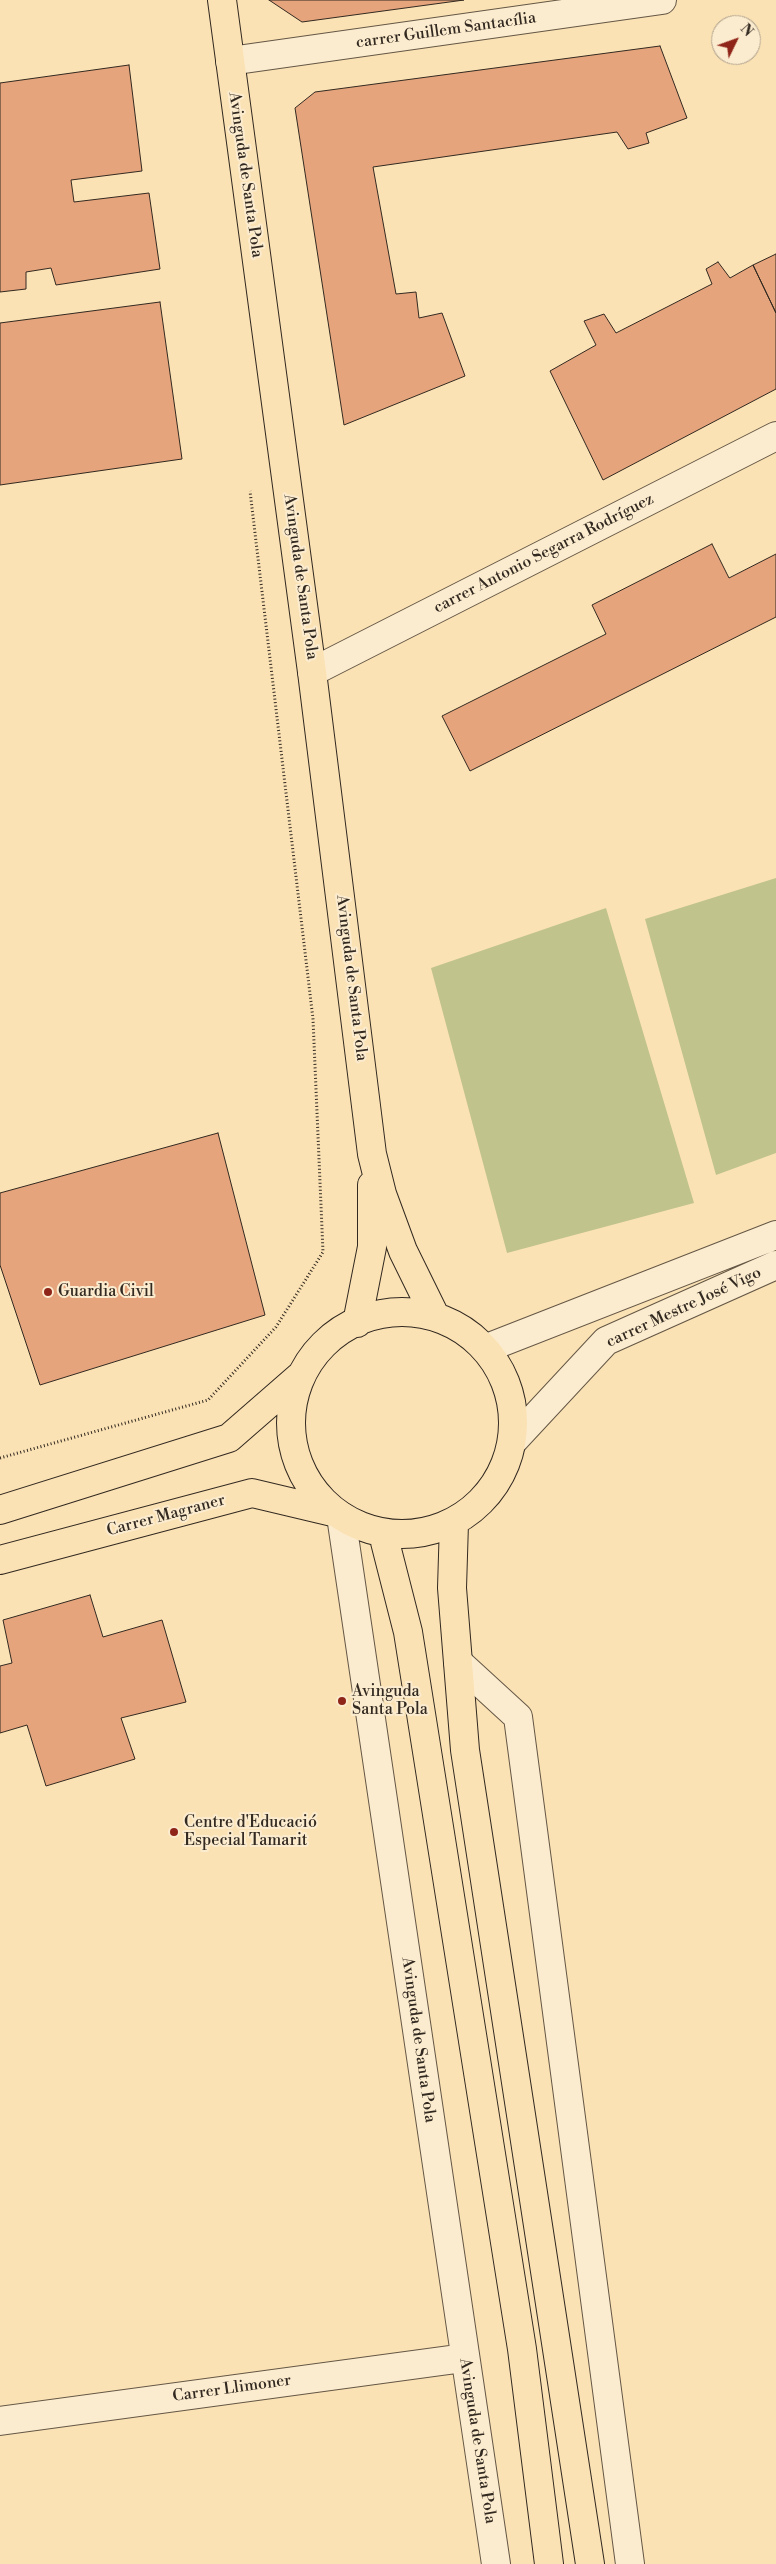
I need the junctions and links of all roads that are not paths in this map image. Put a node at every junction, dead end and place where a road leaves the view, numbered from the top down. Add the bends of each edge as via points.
1 (222, 0) edge
2 (662, 0) edge
3 (230, 61) junction
4 (776, 436) edge
5 (312, 672) junction
6 (372, 1154) junction
7 (776, 1235) edge
8 (776, 1265) edge
9 (434, 1316) junction
10 (357, 1323) junction
11 (487, 1348) junction
12 (299, 1377) junction
13 (513, 1441) junction
14 (0, 1510) edge
15 (337, 1514) junction
16 (454, 1523) junction
17 (383, 1534) junction
18 (0, 1560) edge
19 (458, 1662) junction
20 (464, 2358) junction
21 (0, 2421) edge
22 (496, 2564) edge
23 (549, 2564) edge
24 (590, 2564) edge
25 (630, 2564) edge

1 - 3 main road, Avinguda de Santa Pola
2 - 3 street, carrer Guillem Santacília
3 - 5 main road, Avinguda de Santa Pola
4 - 5 street, carrer Antonio Segarra Rodríguez
5 - 6 main road, Avinguda de Santa Pola
6 - 9 main road, Avinguda de Santa Pola via 382,1194 403,1251
6 - 10 main road, Avinguda de Santa Pola via 372,1247
7 - 11 street, carrer Mestre José Vigo
8 - 13 street, carrer Mestre José Vigo via 606,1341
9 - 10 main road via 386,1312
9 - 11 main road via 468,1333
10 - 12 main road via 338,1330 316,1350
11 - 13 main road via 507,1383
12 - 14 main road via 229,1438
12 - 15 main road via 289,1422 299,1469
13 - 16 main road via 502,1476 483,1502
15 - 17 main road, Carrer Magraner
15 - 18 main road, Carrer Magraner via 252,1493
15 - 20 street, Avinguda de Santa Pola
16 - 17 main road via 430,1533
16 - 19 main road via 452,1588
17 - 23 main road via 410,1642 522,2349
19 - 24 main road via 465,1750
19 - 25 street via 518,1716
20 - 21 street, Carrer Llimoner
20 - 22 street, Avinguda de Santa Pola

